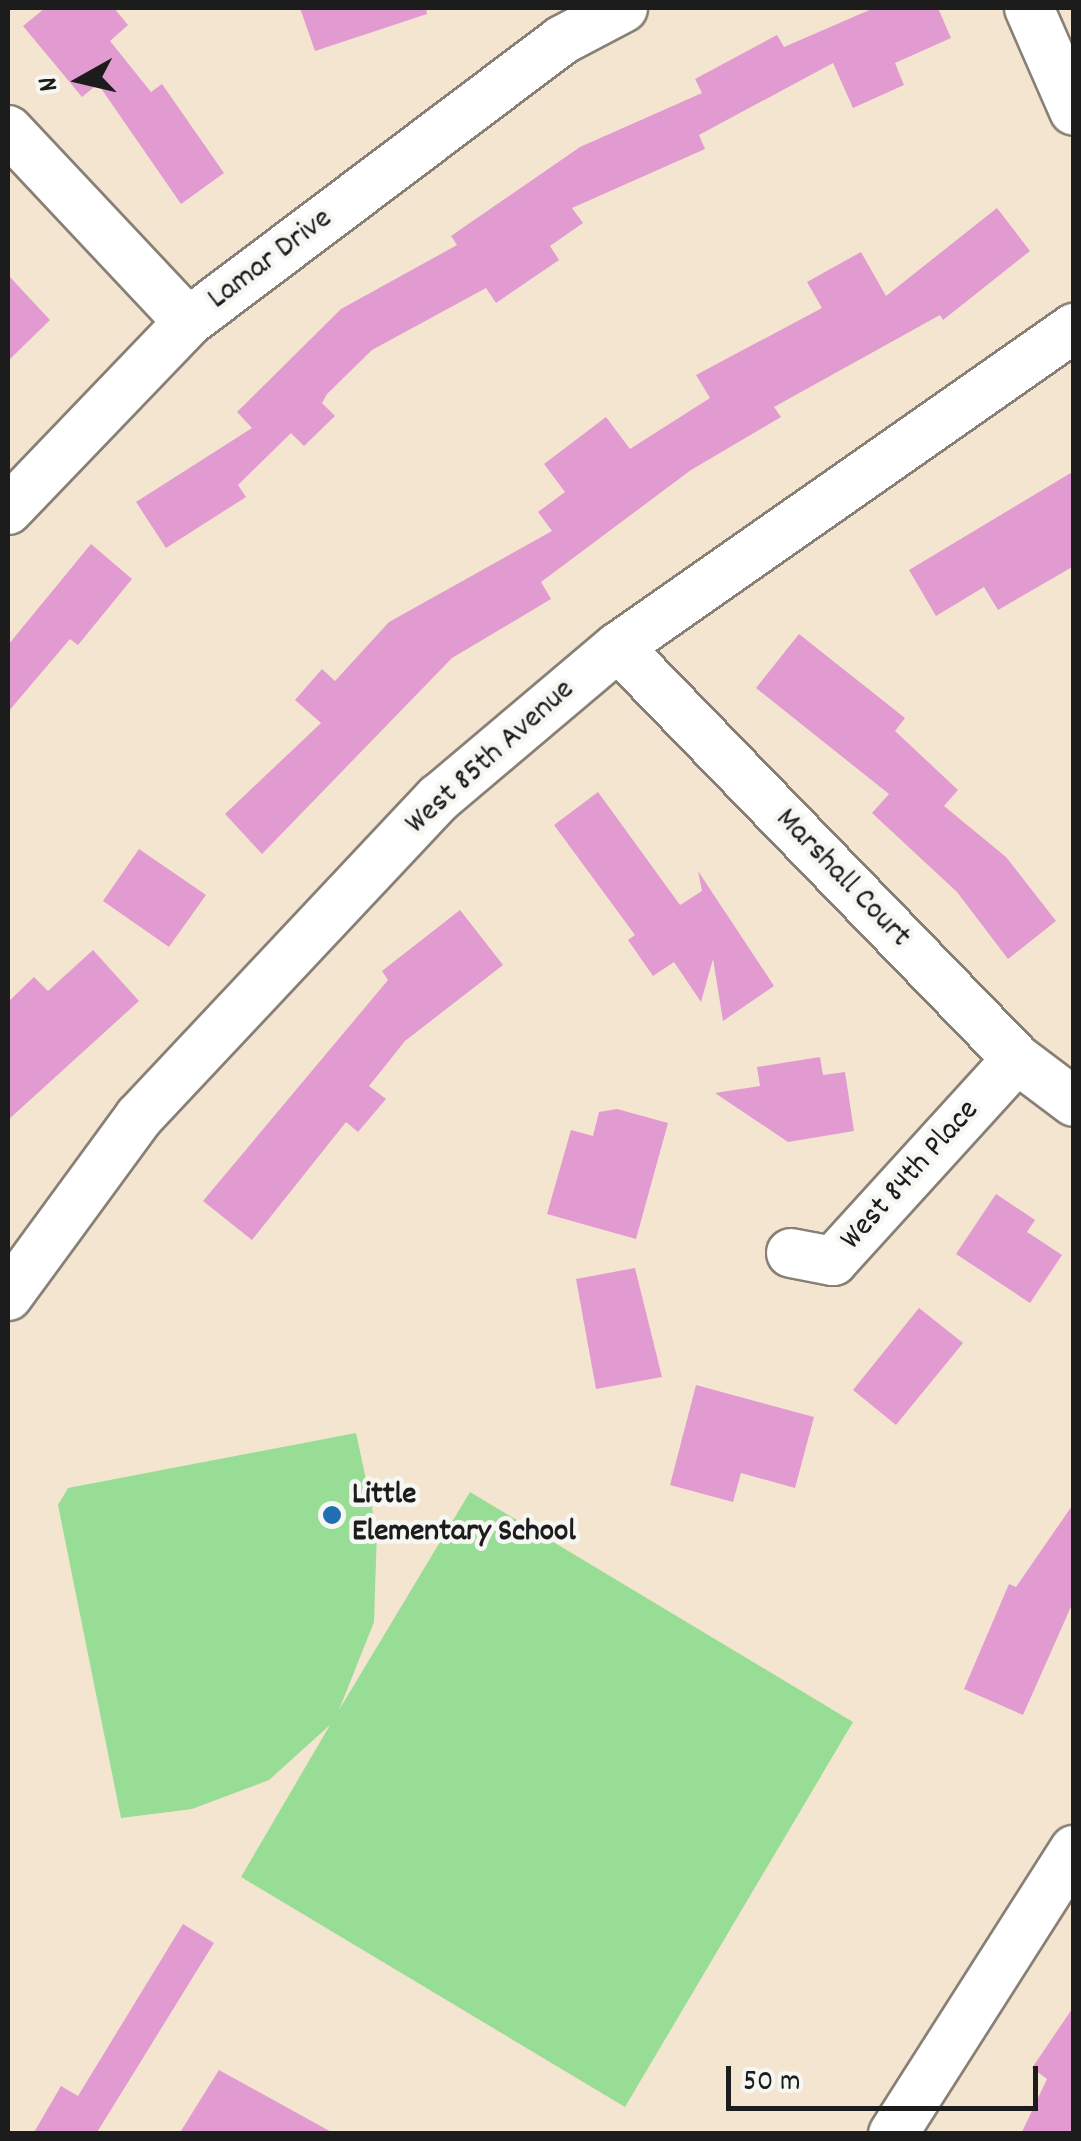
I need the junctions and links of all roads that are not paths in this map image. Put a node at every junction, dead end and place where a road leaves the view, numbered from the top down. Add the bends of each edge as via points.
1 (623, 8) edge
2 (1029, 8) edge
3 (554, 24) edge
4 (1074, 111) edge
5 (8, 130) edge
6 (188, 322) junction
7 (1074, 328) edge
8 (8, 510) edge
9 (618, 648) junction
10 (1017, 1059) junction
11 (1074, 1102) edge
12 (791, 1254) dead end
13 (8, 1296) edge
14 (1074, 1850) edge
15 (893, 2134) edge

1 - 3 street, Lamar Drive
2 - 4 street
3 - 6 street, Lamar Drive
5 - 6 street
6 - 8 street, Lamar Drive
7 - 9 street, West 85th Avenue
9 - 10 street, Marshall Court
9 - 13 street, West 85th Avenue via 438,798 139,1117
10 - 11 street, Marshall Court
10 - 12 street, West 84th Place via 834,1261
14 - 15 street

